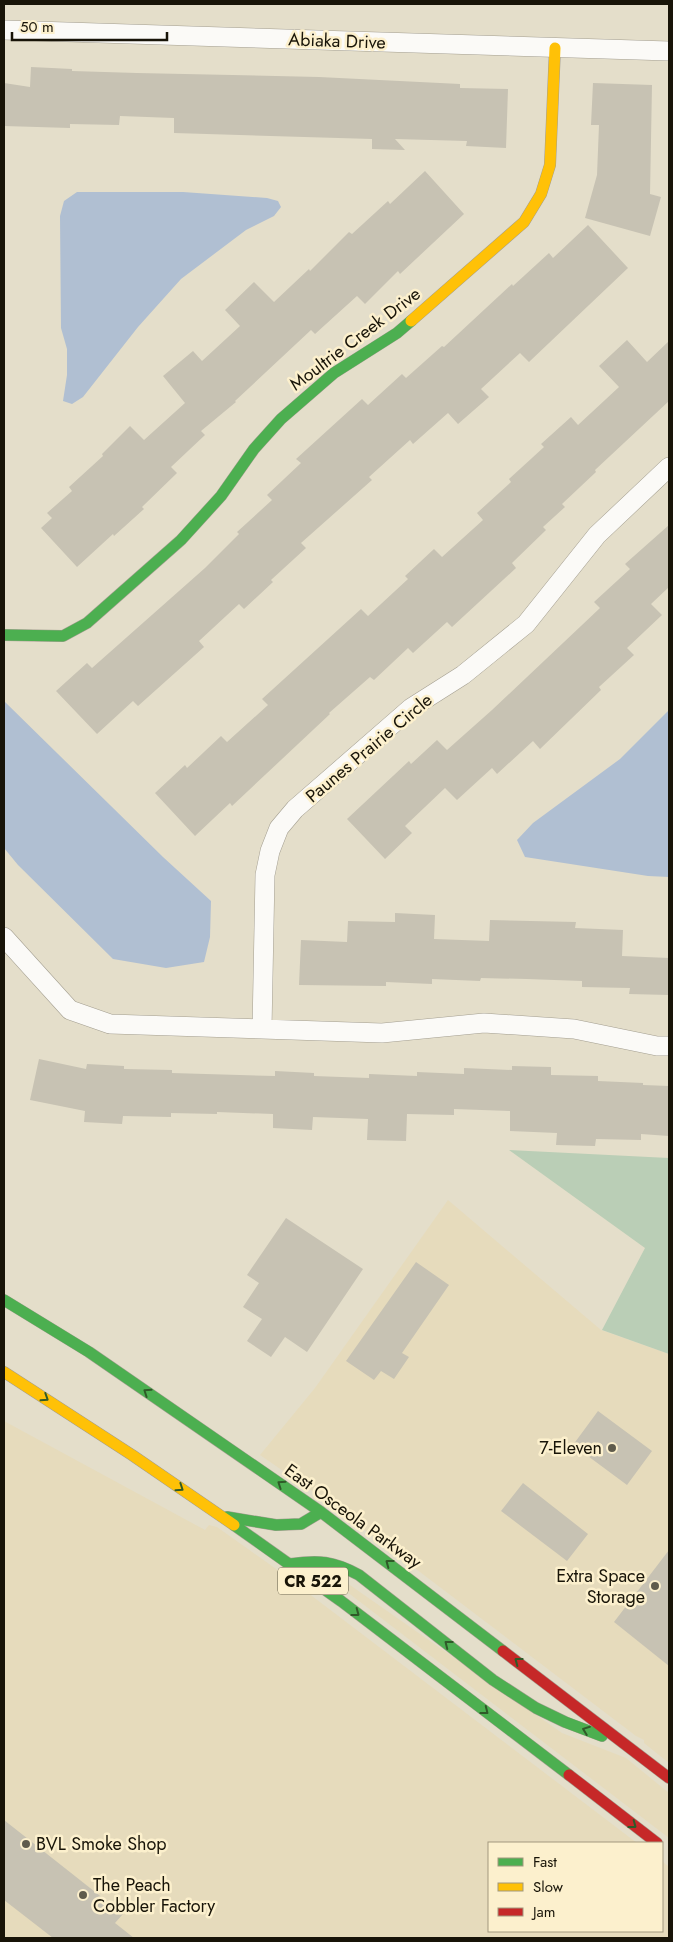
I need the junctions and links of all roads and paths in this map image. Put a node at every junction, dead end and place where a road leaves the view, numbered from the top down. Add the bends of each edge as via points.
1 (4, 30) edge
2 (555, 48) junction
3 (669, 51) edge
4 (669, 466) edge
5 (4, 635) edge
6 (4, 937) edge
7 (262, 1029) junction
8 (669, 1046) edge
9 (4, 1300) edge
10 (4, 1372) edge
11 (321, 1512) junction
12 (221, 1516) junction
13 (290, 1564) junction
14 (631, 1747) junction
15 (669, 1778) edge
16 (656, 1842) edge

1 - 2 street, Abiaka Drive
2 - 3 street, Abiaka Drive
2 - 5 main road, Moultrie Creek Drive via 550,165 541,194 524,222 397,333 334,373 281,419 254,449 221,496 181,540 87,623 63,636
4 - 7 street, Paunes Prairie Circle via 597,535 526,624 462,675 410,708 295,809 279,828 265,876
6 - 7 street via 70,1010 110,1024
7 - 8 street via 382,1033 484,1023 574,1029
11 -> 9 main road, East Osceola Parkway via 89,1352
10 -> 12 main road, CR 522
11 - 12 main road via 301,1524 276,1525
14 -> 11 main road, East Osceola Parkway
12 - 13 main road, CR 522
14 -> 13 main road via 536,1708 341,1564 321,1560
13 -> 16 main road, CR 522
14 - 15 main road, East Osceola Parkway

